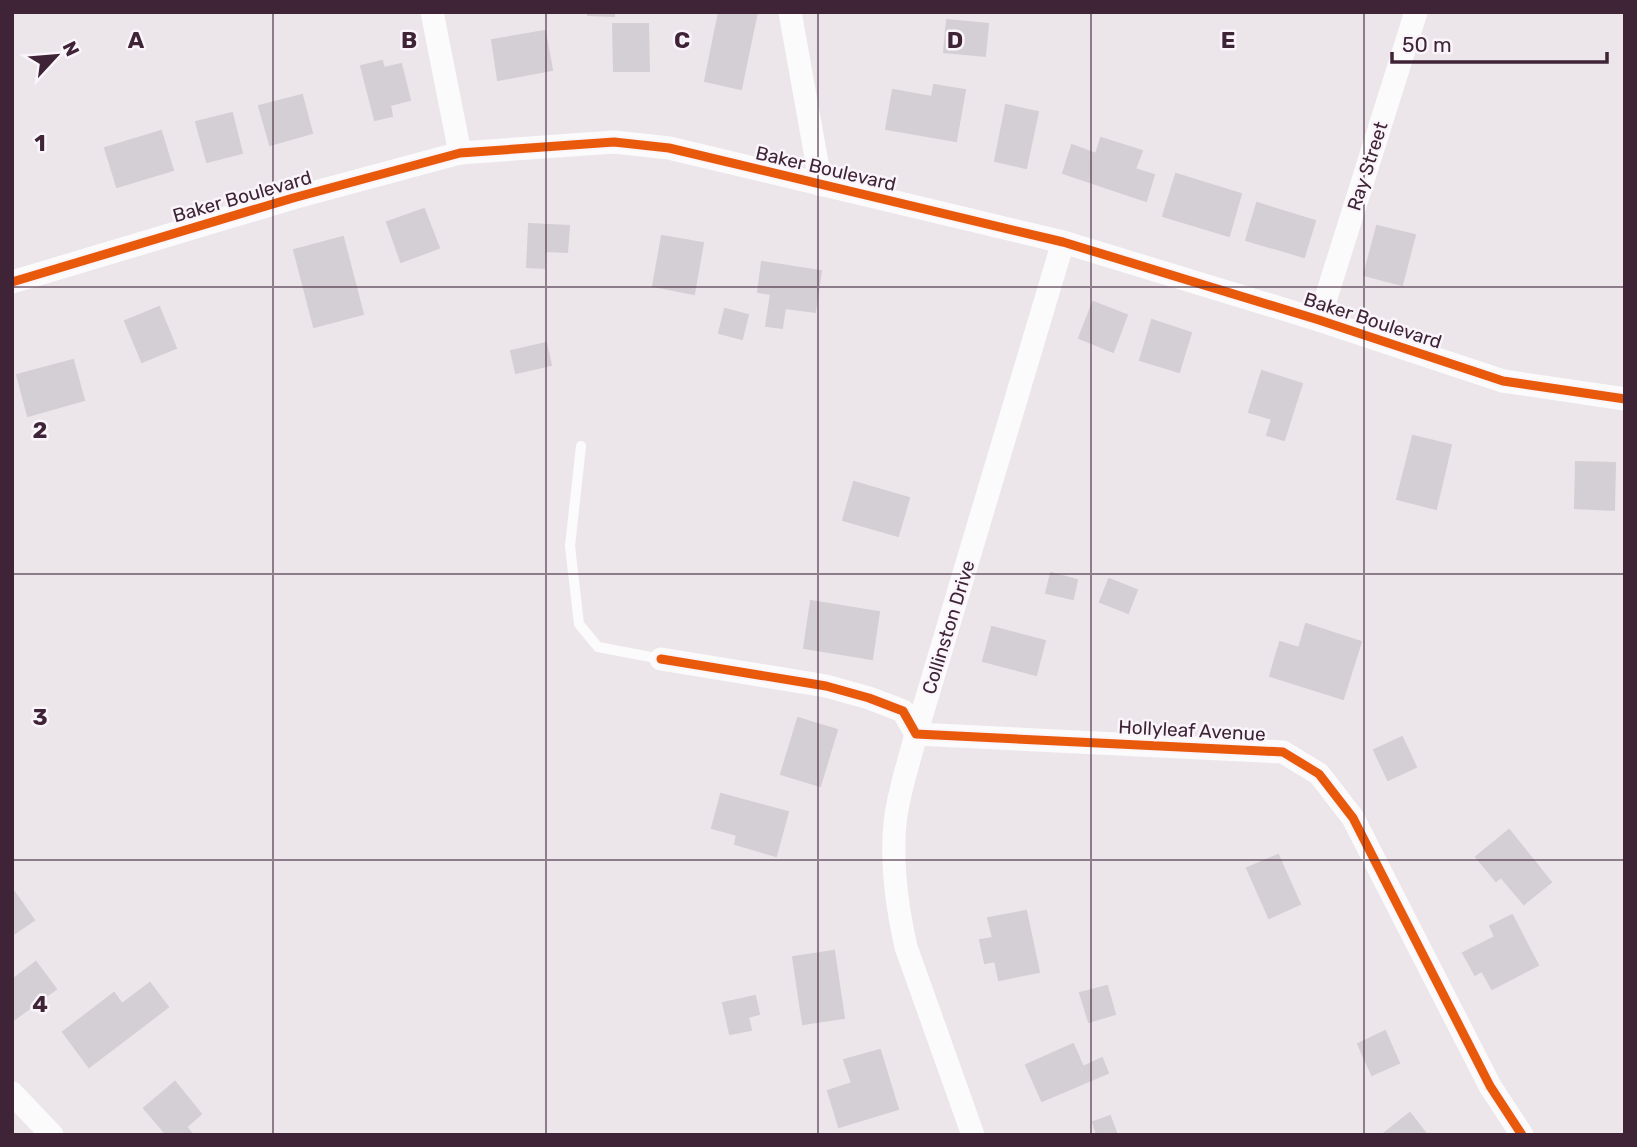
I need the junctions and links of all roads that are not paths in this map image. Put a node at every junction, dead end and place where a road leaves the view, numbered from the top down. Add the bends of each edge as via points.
1 (432, 12) edge
2 (790, 12) edge
3 (1416, 12) edge
4 (460, 153) junction
5 (821, 185) junction
6 (1063, 242) junction
7 (12, 282) edge
8 (1319, 320) junction
9 (1625, 399) edge
10 (581, 446) dead end
11 (661, 659) joint
12 (916, 734) junction
13 (12, 1093) edge
14 (52, 1135) edge
15 (973, 1135) edge
16 (1522, 1135) edge

1 - 4 street
2 - 5 street
3 - 8 street, Ray Street
4 - 5 street, Baker Boulevard via 614,142 668,148
4 - 7 street, Baker Boulevard
5 - 6 street, Baker Boulevard
6 - 8 street, Baker Boulevard
6 - 12 street, Collinston Drive
8 - 9 street, Baker Boulevard via 1503,381
10 - 11 lane via 570,546 579,624 598,647
11 - 12 street via 826,686 869,698 903,710
12 - 15 street, Collinston Drive via 895,825 900,921
12 - 16 street, Hollyleaf Avenue via 1283,752 1319,774 1353,818 1490,1086
13 - 14 street

